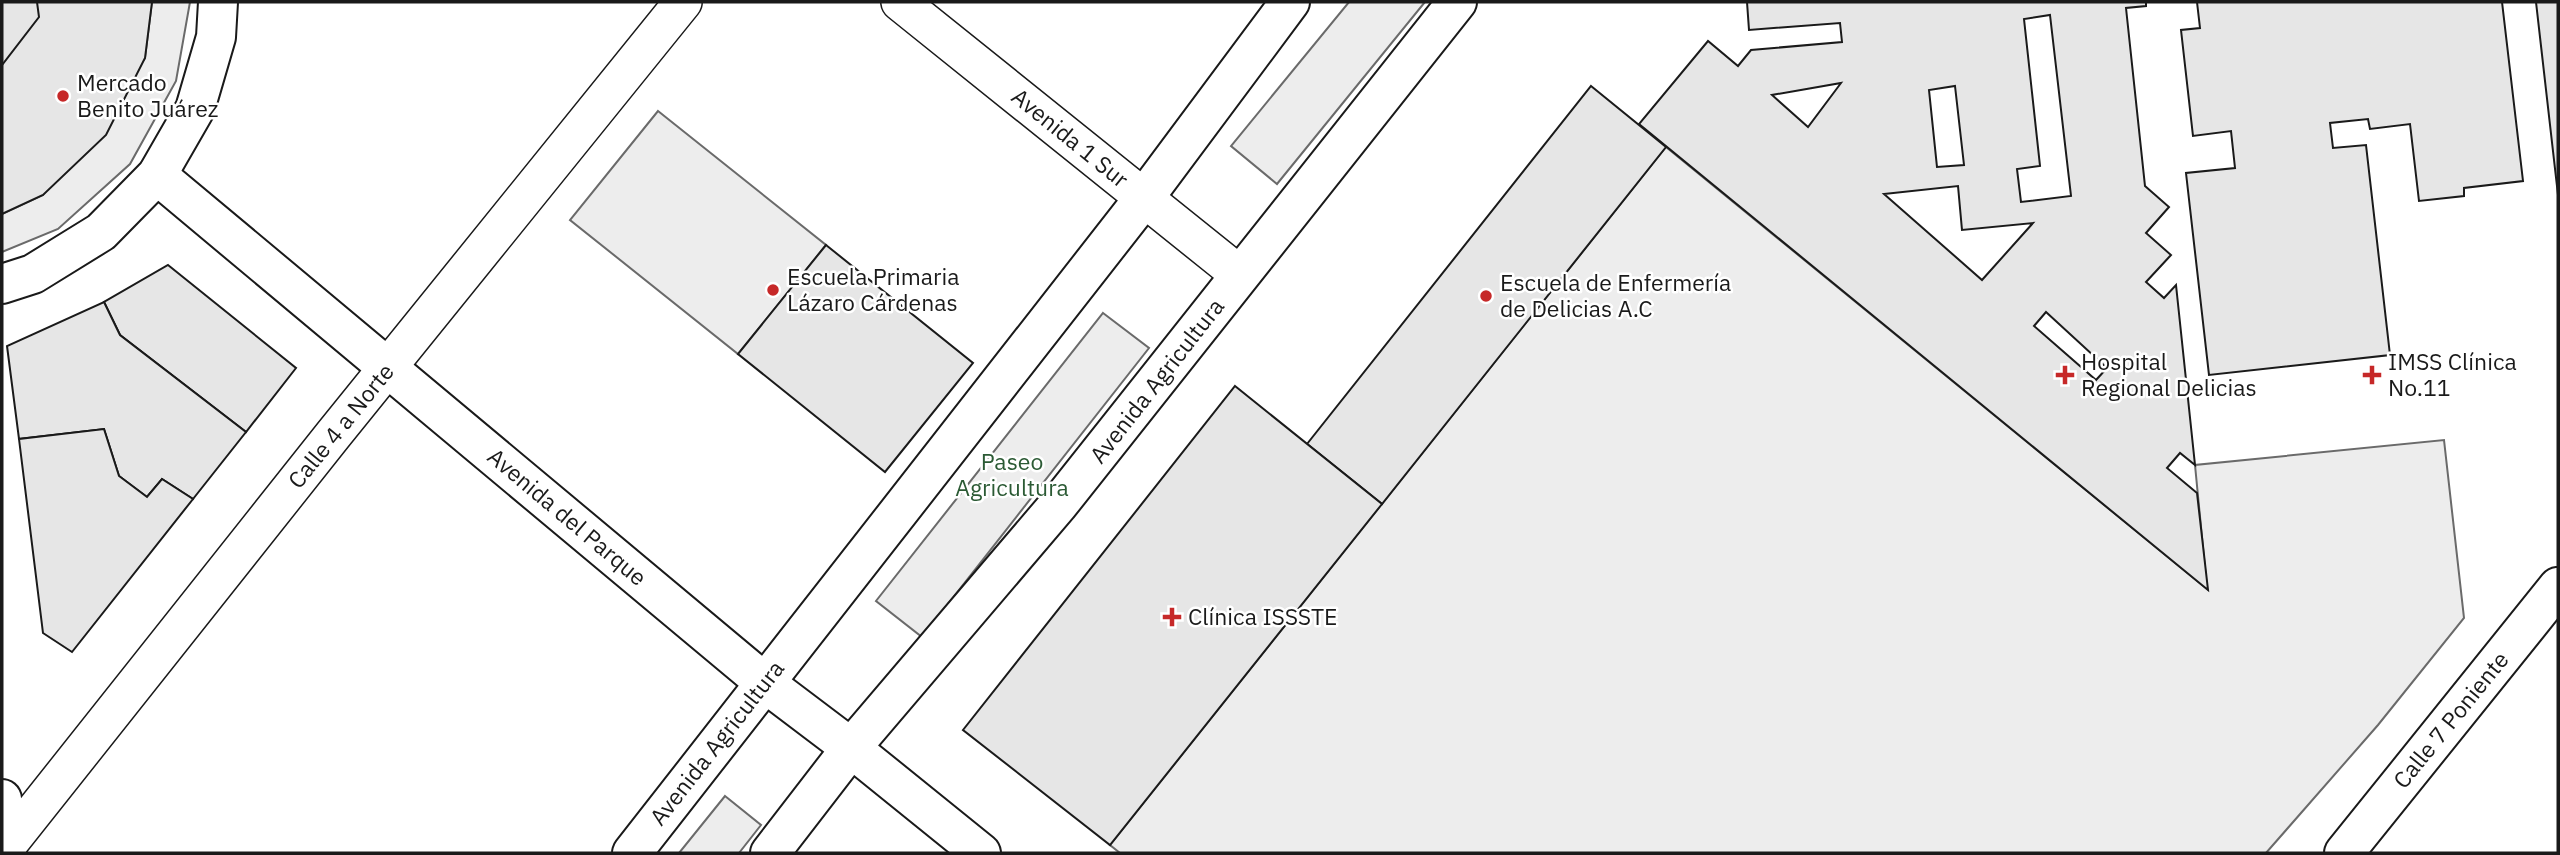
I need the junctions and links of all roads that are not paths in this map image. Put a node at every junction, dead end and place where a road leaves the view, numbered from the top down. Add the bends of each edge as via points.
1 (218, 2) edge
2 (683, 2) edge
3 (900, 2) edge
4 (1290, 2) edge
5 (1457, 2) edge
6 (157, 175) junction
7 (1144, 198) junction
8 (1240, 275) junction
9 (2, 284) edge
10 (388, 368) junction
11 (2558, 587) edge
12 (765, 682) junction
13 (851, 748) junction
14 (2, 799) edge
15 (6, 849) edge
16 (632, 853) edge
17 (770, 853) edge
18 (981, 853) edge
19 (2344, 853) edge

1 - 6 main road via 216,37 195,109
2 - 10 street, Calle 4 a Norte
3 - 7 street, Avenida 1 Sur
4 - 7 main road, Avenida Agricultura
5 - 8 main road, Avenida Agricultura
6 - 9 main road via 101,232 33,274
6 - 10 main road, Avenida del Parque
7 - 8 street, Avenida 1 Sur
7 - 12 main road, Avenida Agricultura
8 - 13 main road, Avenida Agricultura via 1058,505
10 - 12 main road, Avenida del Parque
10 - 15 street, Calle 4 a Norte
11 - 19 main road, Calle 7 Poniente
12 - 13 main road, Avenida del Parque
12 - 16 main road, Avenida Agricultura
13 - 17 main road, Avenida Agricultura
13 - 18 main road, Avenida del Parque
14 - 15 main road

